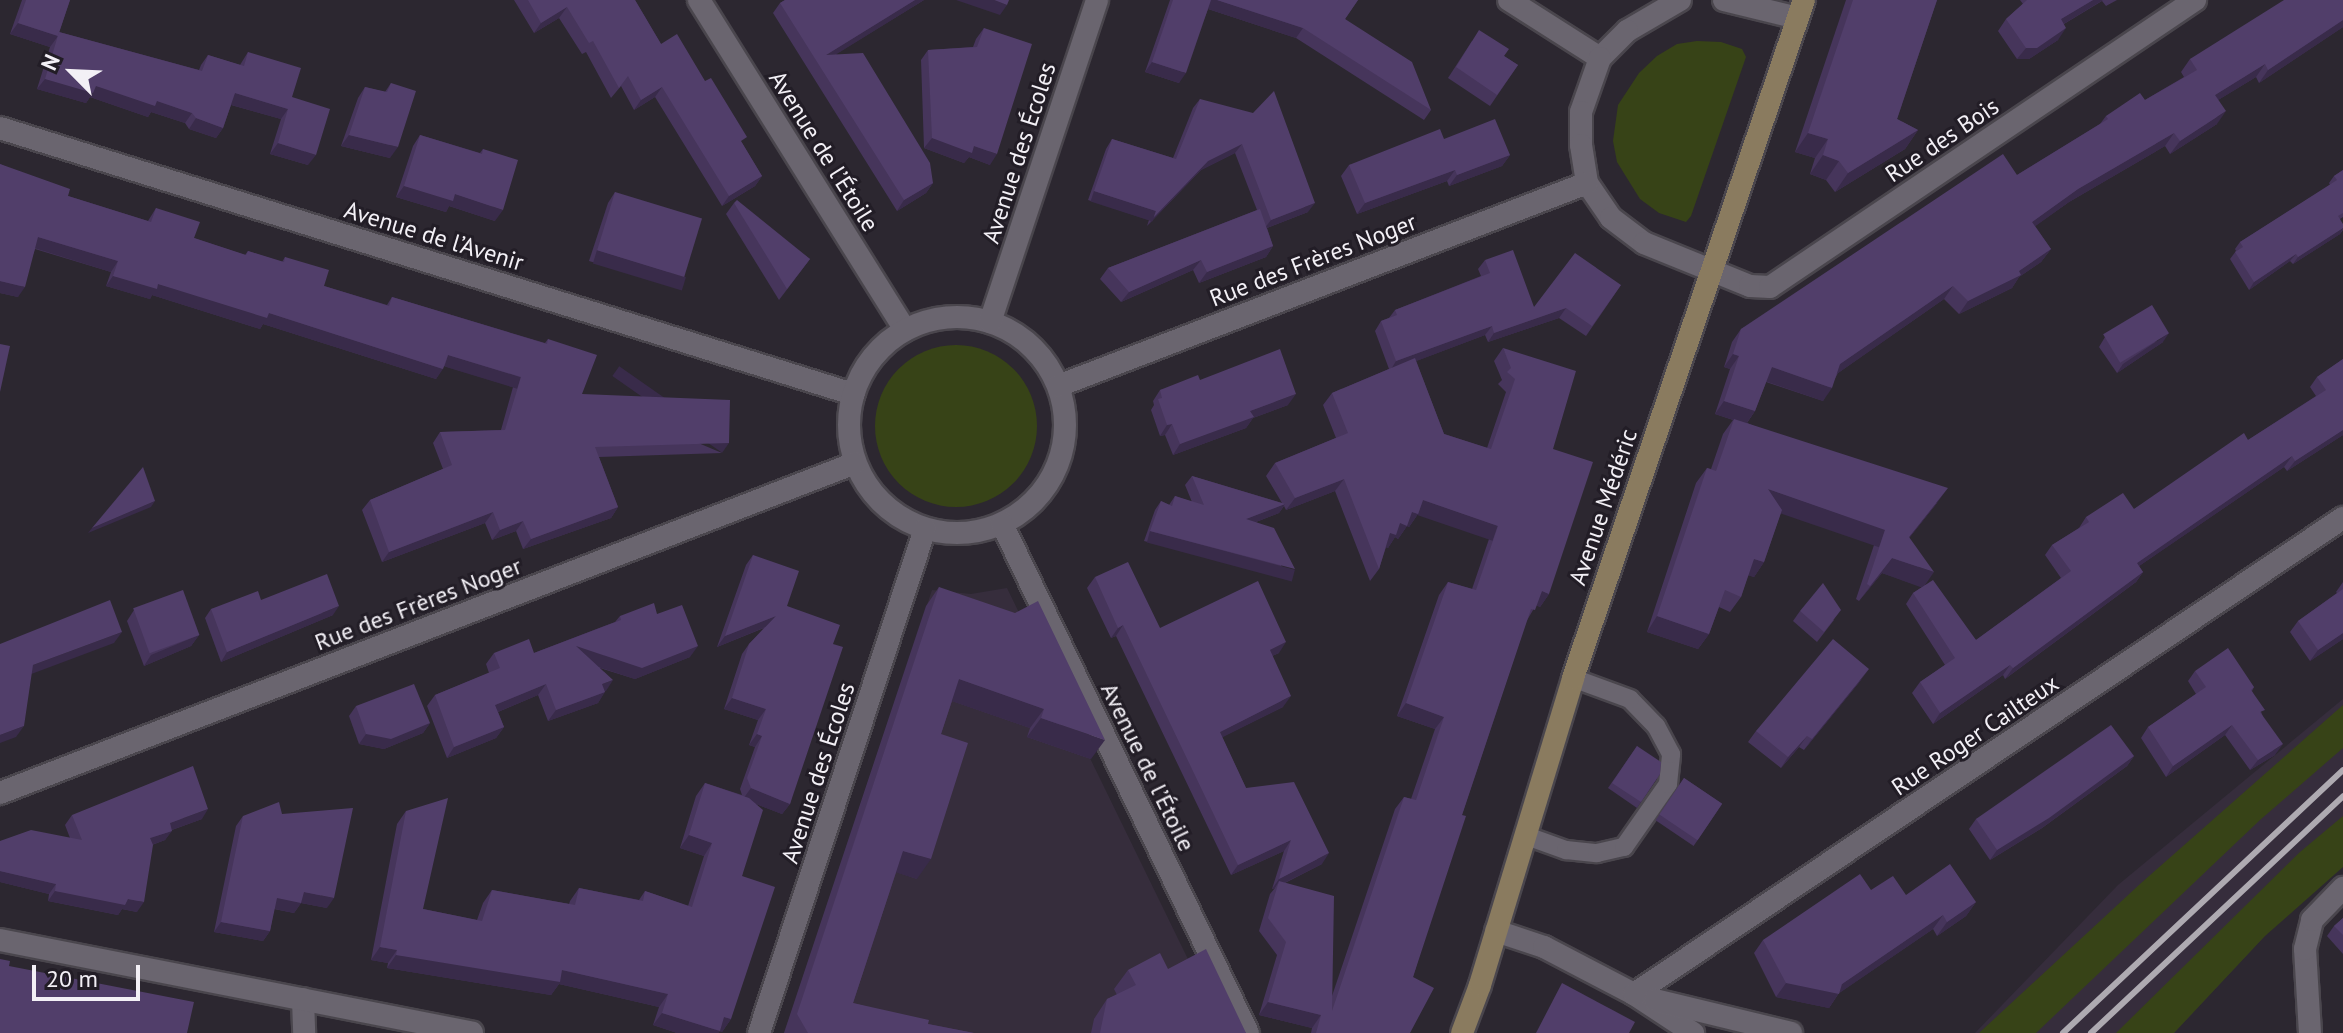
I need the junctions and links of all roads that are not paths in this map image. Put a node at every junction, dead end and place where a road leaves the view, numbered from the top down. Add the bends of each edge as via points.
1 (699, 0) edge
2 (1097, 0) edge
3 (1509, 0) edge
4 (1680, 0) edge
5 (1724, 0) edge
6 (2195, 0) edge
7 (1801, 9) edge
8 (1600, 58) junction
9 (0, 128) edge
10 (1587, 183) junction
11 (1711, 270) junction
12 (990, 322) junction
13 (905, 330) junction
14 (1058, 386) junction
15 (853, 394) junction
16 (855, 463) junction
17 (2343, 518) edge
18 (1002, 524) junction
19 (925, 529) junction
20 (1573, 678) junction
21 (0, 793) edge
22 (1524, 835) junction
23 (2343, 888) edge
24 (1496, 931) junction
25 (0, 940) edge
26 (1634, 994) junction
27 (303, 999) junction
28 (304, 1033) edge
29 (472, 1033) edge
30 (759, 1033) edge
31 (1248, 1033) edge
32 (1462, 1033) edge
33 (1693, 1033) edge
34 (1791, 1033) edge
35 (2310, 1033) edge

1 - 13 street, Avenue de l’Étoile
2 - 12 street, Avenue des Écoles
3 - 8 street
4 - 8 street via 1627,31
5 - 7 street
6 - 11 street, Rue des Bois via 1770,287 1750,286
7 - 11 main road, Avenue Médéric
8 - 10 street via 1581,112
9 - 15 street, Avenue de l’Avenir
10 - 11 street via 1611,218 1644,243
10 - 14 street, Rue des Frères Noger
11 - 20 main road, Avenue Médéric
12 - 13 street via 961,317
12 - 14 street via 1018,336 1042,358
13 - 15 street via 864,368
14 - 18 street via 1062,450 1050,481 1029,506
15 - 16 street via 848,429
16 - 19 street via 871,492 896,515
16 - 21 street, Rue des Frères Noger
17 - 26 street, Rue Roger Cailteux
18 - 19 street via 977,532
18 - 31 street, Avenue de l’Étoile
19 - 30 street, Avenue des Écoles
20 - 22 main road, Avenue Médéric
20 - 22 lane via 1630,699 1656,726 1671,754 1668,784 1624,847 1597,853 1566,850
22 - 24 main road, Avenue Médéric
23 - 35 street via 2312,920 2305,949
24 - 26 street via 1544,947
24 - 32 main road, Avenue Médéric
25 - 27 street
26 - 33 street
26 - 34 street
27 - 28 street
27 - 29 street

